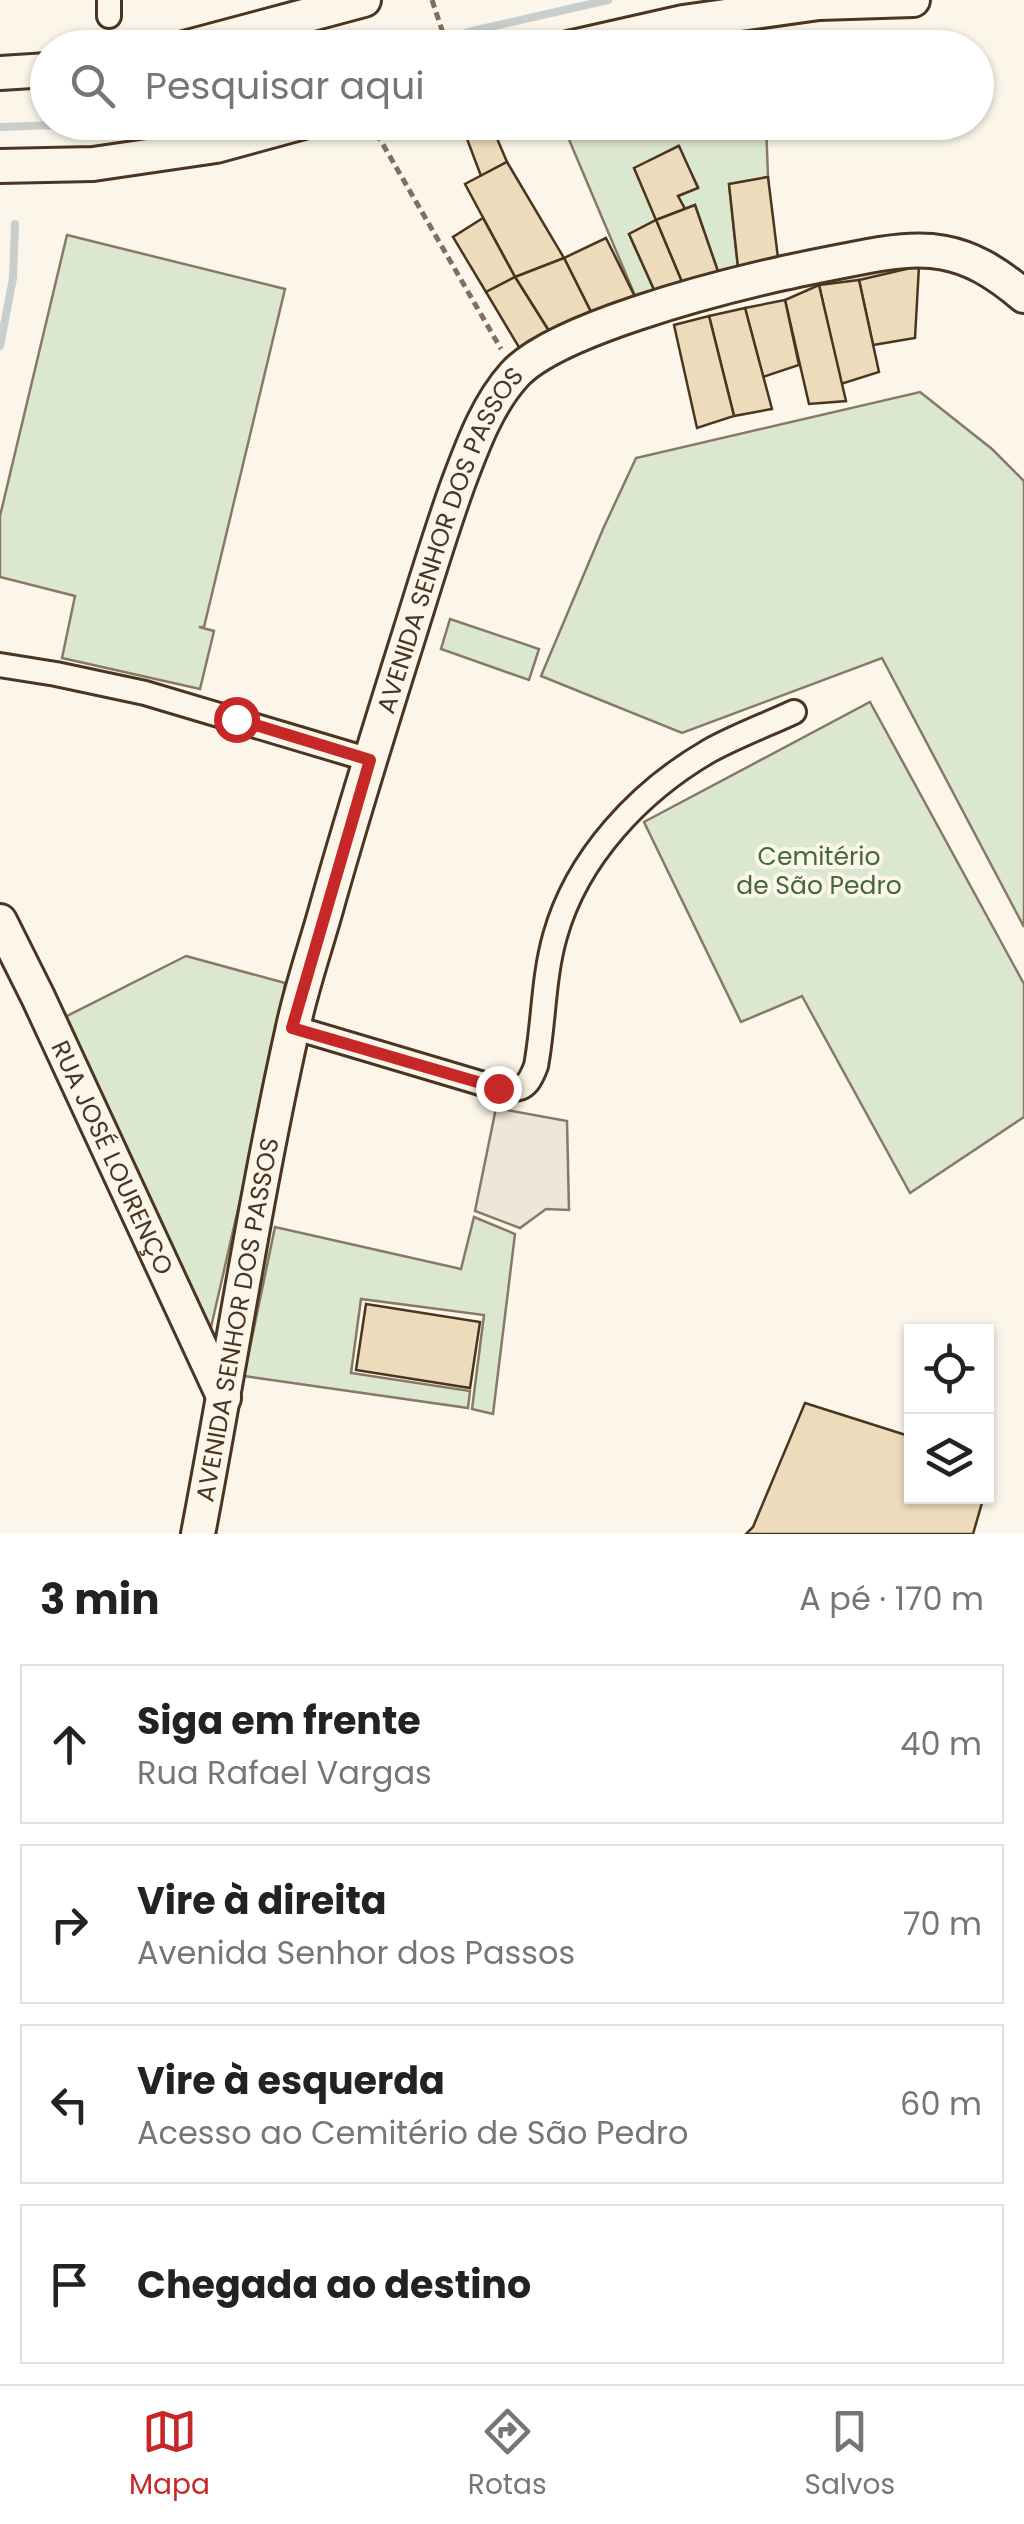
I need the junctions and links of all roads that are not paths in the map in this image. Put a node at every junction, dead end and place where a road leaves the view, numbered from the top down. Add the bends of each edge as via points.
1 (913, 0) edge
2 (350, 2) edge
3 (249, 30) edge
4 (651, 30) edge
5 (30, 72) edge
6 (0, 74) edge
7 (238, 140) edge
8 (0, 166) edge
9 (1024, 296) edge
10 (0, 665) edge
11 (794, 712) dead end
12 (370, 760) junction
13 (0, 922) edge
14 (292, 1028) junction
15 (224, 1398) junction
16 (198, 1534) edge

1 - 4 street via 818,4
2 - 3 street
5 - 6 street
7 - 8 street via 93,164
9 - 12 street, AVENIDA SENHOR DOS PASSOS via 968,259 900,249 631,316 528,362 475,439
10 - 12 street via 145,693
11 - 14 street via 666,779 590,862 554,938 536,1066 524,1088 498,1088
12 - 14 street, AVENIDA SENHOR DOS PASSOS
13 - 15 street, RUA JOSÉ LOURENÇO
14 - 15 street, AVENIDA SENHOR DOS PASSOS
15 - 16 street, AVENIDA SENHOR DOS PASSOS

